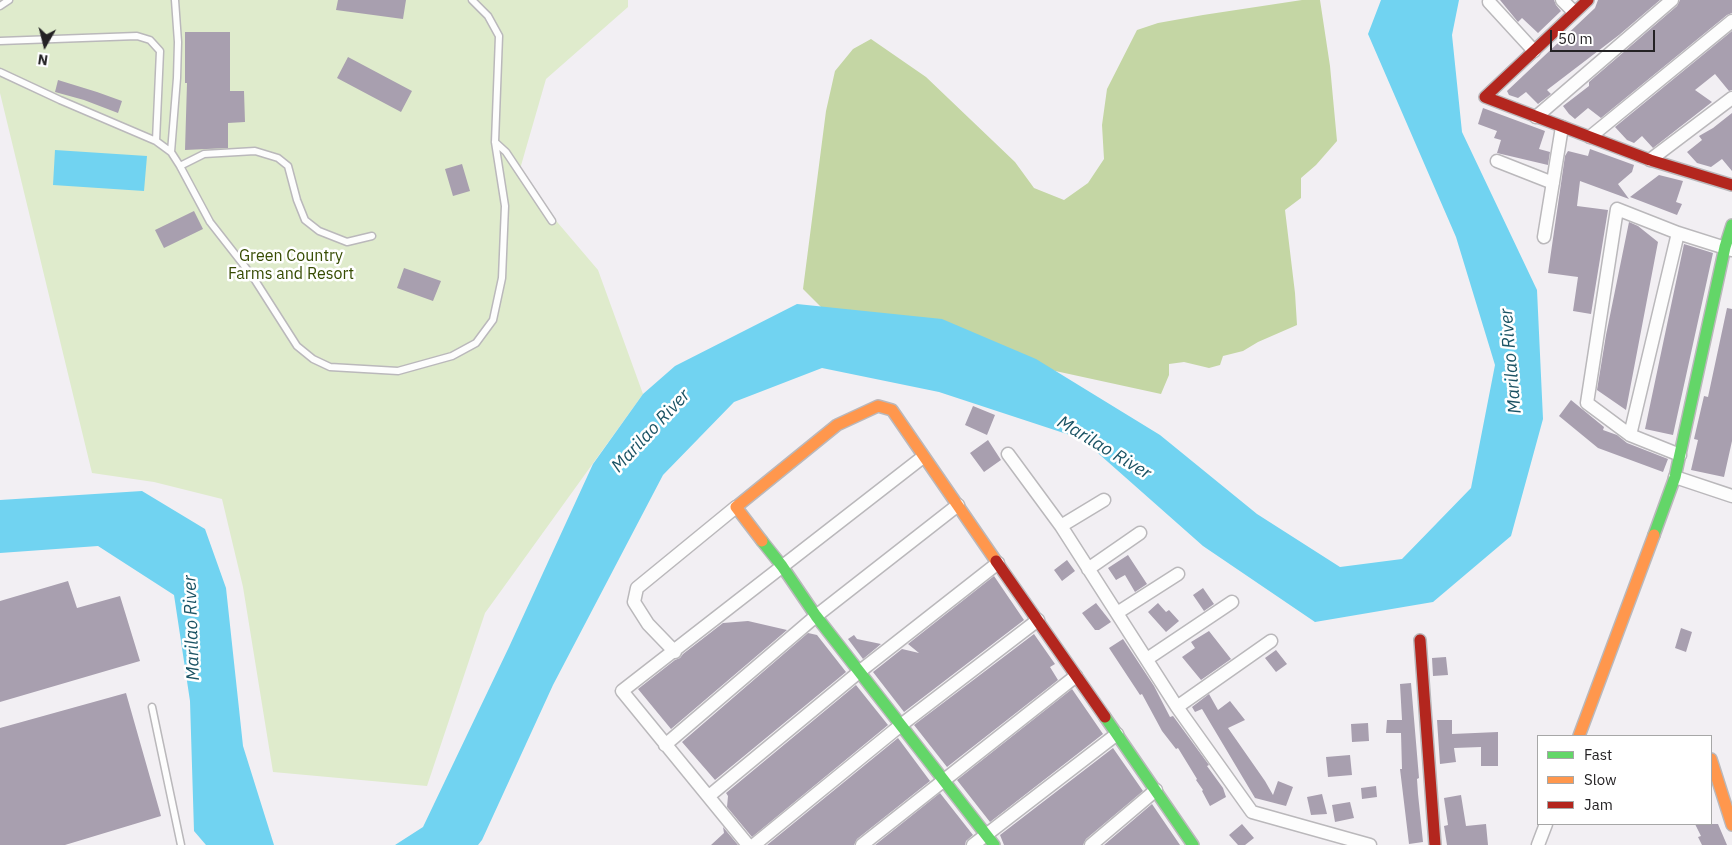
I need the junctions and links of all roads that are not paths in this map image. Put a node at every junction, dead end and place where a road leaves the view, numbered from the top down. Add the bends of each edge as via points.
1 (10, 0) edge
2 (175, 0) edge
3 (472, 0) edge
4 (1562, 0) edge
5 (1588, 0) edge
6 (1672, 0) edge
7 (1489, 2) dead end
8 (0, 6) edge
9 (1574, 12) junction
10 (1732, 21) edge
11 (0, 41) edge
12 (1534, 51) junction
13 (0, 72) edge
14 (1732, 98) edge
15 (1536, 117) junction
16 (1562, 127) junction
17 (1590, 137) junction
18 (156, 141) junction
19 (495, 142) junction
20 (171, 152) junction
21 (1650, 160) junction
22 (1497, 161) dead end
23 (180, 166) junction
24 (1553, 183) junction
25 (1732, 185) edge
26 (552, 221) dead end
27 (1732, 225) edge
28 (1678, 233) junction
29 (372, 236) dead end
30 (1544, 237) dead end
31 (1729, 249) edge
32 (1630, 434) junction
33 (1008, 454) dead end
34 (1680, 455) junction
35 (923, 457) junction
36 (1675, 477) junction
37 (1732, 496) edge
38 (1104, 500) dead end
39 (958, 504) junction
40 (736, 507) junction
41 (1061, 526) junction
42 (1140, 533) dead end
43 (998, 563) junction
44 (782, 566) junction
45 (1088, 569) junction
46 (1178, 574) dead end
47 (1232, 602) dead end
48 (1118, 613) junction
49 (816, 616) junction
50 (1038, 620) junction
51 (1420, 640) dead end
52 (1271, 641) dead end
53 (675, 652) junction
54 (1147, 659) junction
55 (860, 672) junction
56 (1076, 676) junction
57 (152, 707) dead end
58 (1177, 707) junction
59 (901, 725) junction
60 (1117, 734) junction
61 (1579, 735) edge
62 (665, 745) junction
63 (1712, 762) edge
64 (944, 780) junction
65 (1156, 790) junction
66 (709, 796) junction
67 (1546, 825) edge
68 (1732, 825) edge
69 (990, 840) edge
70 (182, 845) edge
71 (748, 845) edge
72 (754, 845) edge
73 (862, 845) edge
74 (973, 845) edge
75 (1090, 845) edge
76 (1193, 845) edge
77 (1370, 845) edge
78 (1435, 845) edge
79 (1538, 845) edge

1 - 8 lane
2 - 20 lane via 178,42
3 - 19 lane via 488,16 500,36
4 - 9 street
5 - 9 street
6 - 15 street
7 - 12 street
9 - 12 street
10 - 17 street
11 - 18 lane via 137,36 150,40 160,51
12 - 15 street via 1485,97
13 - 18 lane
14 - 21 street
15 - 16 street
16 - 17 street
16 - 24 street
17 - 21 street
18 - 20 lane
19 - 23 lane via 505,206 502,278 493,320 476,343 452,356 398,371 330,367 313,359 298,346 253,277 210,222
19 - 26 lane via 506,152
20 - 23 lane
21 - 25 street
22 - 24 street
23 - 29 lane via 204,154 255,151 278,158 288,166 305,220 319,231 347,242
24 - 30 street
27 - 31 street
28 - 31 street
28 - 32 street
28 - 32 street via 1618,209 1588,403
31 - 34 street
32 - 34 street
33 - 41 street
34 - 36 street
35 - 39 street
35 - 40 street via 892,410 878,406 837,425
35 - 44 street
36 - 37 street
36 - 61 street
38 - 41 street
39 - 43 street
39 - 49 street
40 - 44 street
40 - 53 street via 637,588 634,602 648,624
41 - 45 street
42 - 45 street
43 - 50 street
43 - 55 street
44 - 49 street
44 - 53 street
45 - 48 street
46 - 48 street
47 - 54 street
48 - 54 street
49 - 55 street
49 - 62 street
50 - 56 street
50 - 59 street
51 - 78 street
52 - 58 street
53 - 62 street via 622,691
54 - 58 street
55 - 59 street
55 - 66 street
56 - 60 street
56 - 64 street
57 - 70 lane
58 - 77 street via 1252,812
59 - 64 street
59 - 72 street
60 - 65 street
60 - 69 street
62 - 66 street
63 - 68 street
64 - 69 street
64 - 73 street
65 - 75 street
65 - 76 street
66 - 71 street
67 - 79 street
69 - 74 street

